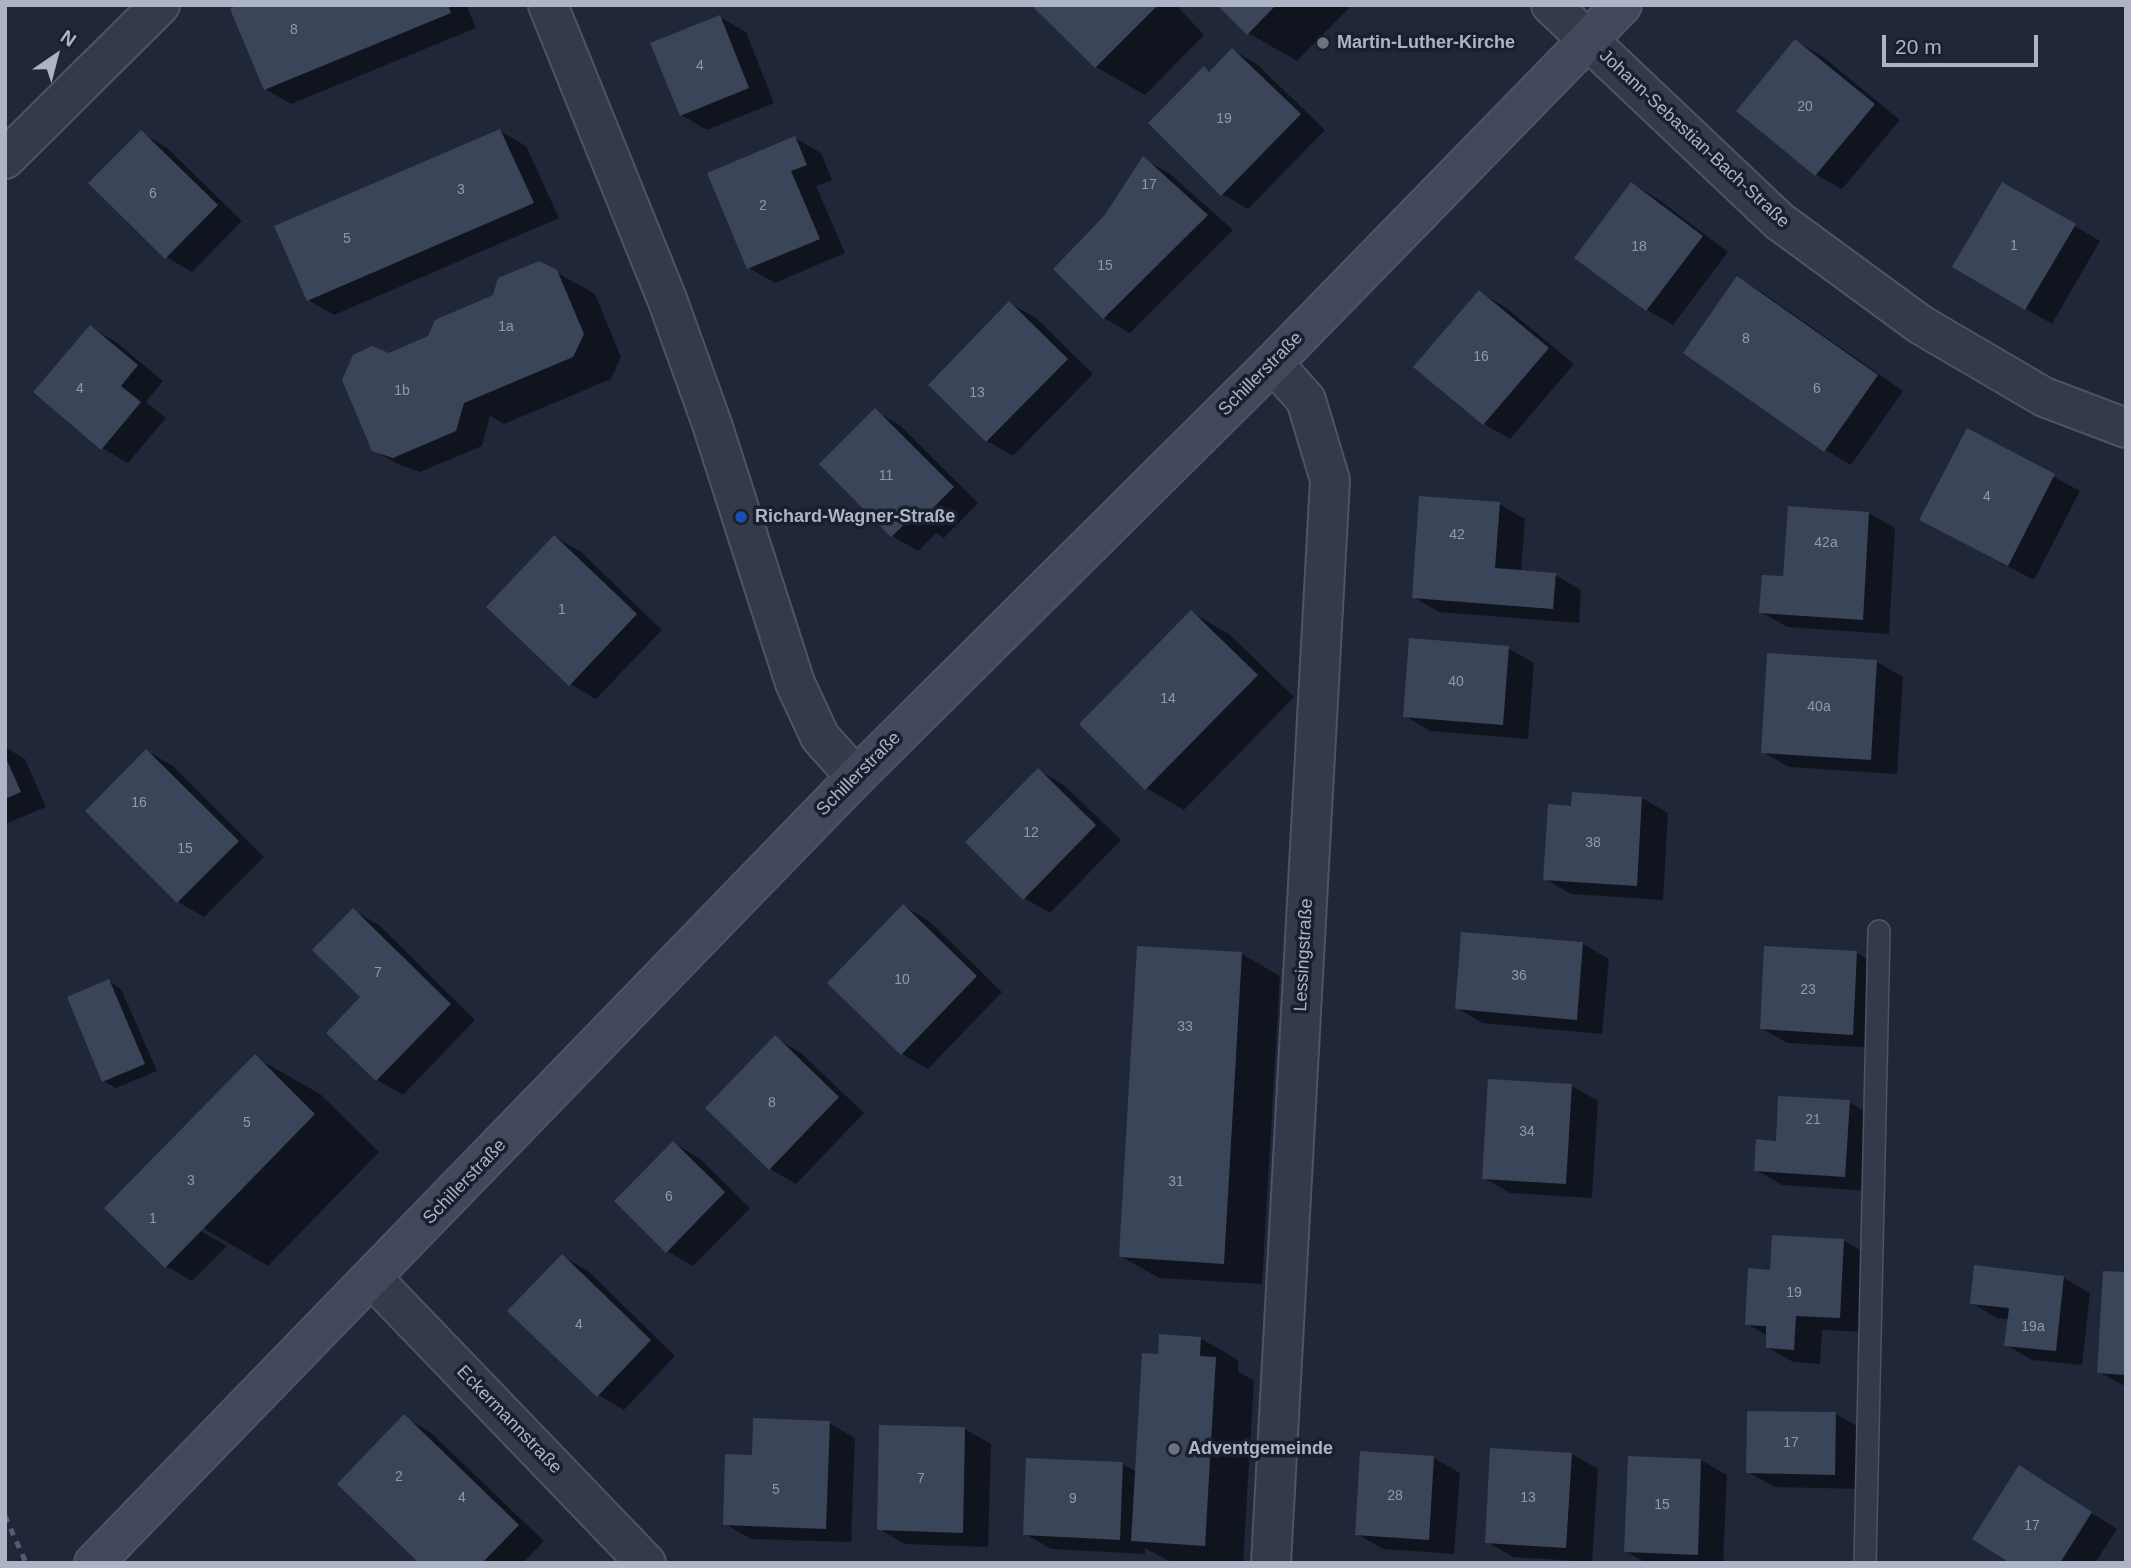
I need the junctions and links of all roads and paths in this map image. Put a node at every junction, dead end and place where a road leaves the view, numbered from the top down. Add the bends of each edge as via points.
1 (160, 5) edge
2 (548, 5) edge
3 (1551, 5) edge
4 (1622, 5) edge
5 (1587, 40) junction
6 (12, 139) edge
7 (1273, 363) junction
8 (2126, 428) edge
9 (856, 777) junction
10 (1879, 931) dead end
11 (372, 1278) junction
12 (100, 1557) edge
13 (646, 1563) edge
14 (1271, 1563) edge
15 (1866, 1563) edge

1 - 6 street
2 - 9 street via 667,299 795,683 820,737
3 - 5 street, Johann-Sebastian-Bach-Straße
4 - 5 main road, Schillerstraße
5 - 7 main road, Schillerstraße
5 - 8 street, Johann-Sebastian-Bach-Straße via 1779,221 1921,325 2044,397
7 - 9 main road, Schillerstraße
7 - 14 street, Lessingstraße via 1306,400 1330,480
9 - 11 main road, Schillerstraße
10 - 15 lane
11 - 12 main road, Schillerstraße
11 - 13 street, Eckermannstraße

